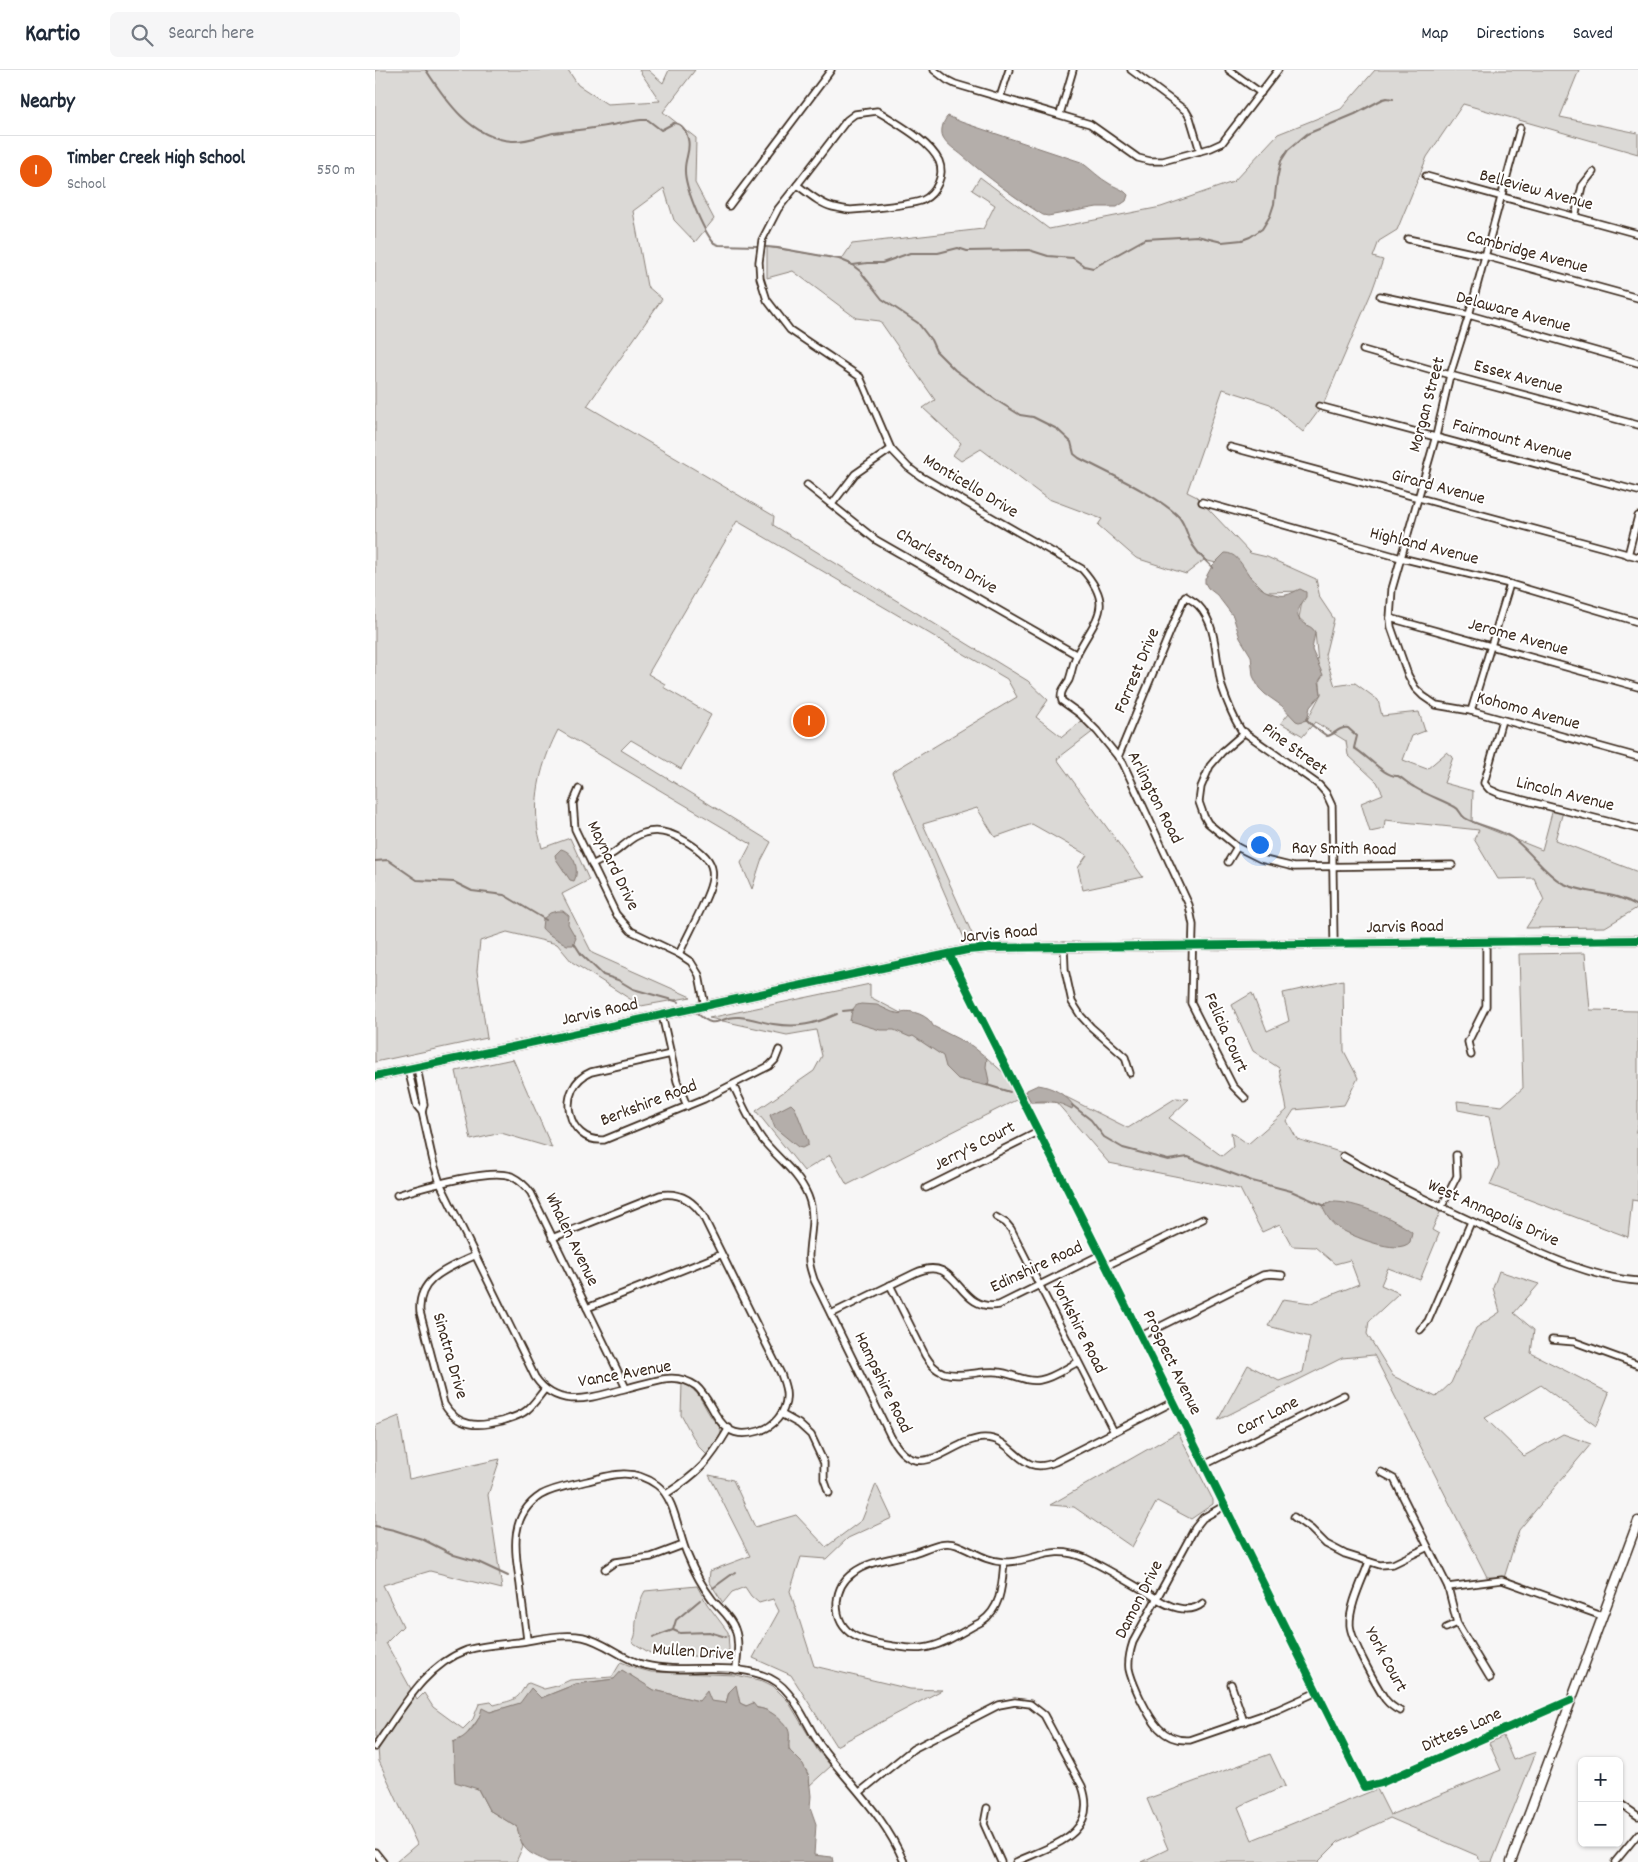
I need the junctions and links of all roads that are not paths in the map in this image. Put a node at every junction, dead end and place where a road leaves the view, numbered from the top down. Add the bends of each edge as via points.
1 (831, 70) edge
2 (934, 70) edge
3 (1009, 70) edge
4 (1073, 70) edge
5 (1131, 70) edge
6 (1229, 70) edge
7 (1278, 70) edge
8 (1261, 93) junction
9 (1000, 97) junction
10 (1060, 114) junction
11 (1520, 128) dead end
12 (1200, 151) junction
13 (1593, 172) dead end
14 (1426, 176) dead end
15 (797, 185) junction
16 (1501, 197) junction
17 (729, 206) dead end
18 (1575, 217) junction
19 (1638, 234) edge
20 (1408, 239) dead end
21 (1485, 256) junction
22 (1380, 296) dead end
23 (1638, 298) edge
24 (1469, 315) junction
25 (1363, 350) dead end
26 (1638, 363) edge
27 (1450, 375) junction
28 (1319, 406) dead end
29 (1638, 425) edge
30 (1436, 436) junction
31 (1230, 447) dead end
32 (891, 450) junction
33 (807, 485) dead end
34 (1638, 491) edge
35 (1418, 498) junction
36 (1202, 502) dead end
37 (832, 504) junction
38 (1638, 516) edge
39 (1628, 554) junction
40 (1638, 557) edge
41 (1401, 558) junction
42 (1510, 584) junction
43 (1185, 596) joint
44 (1389, 618) junction
45 (1638, 622) edge
46 (1490, 646) junction
47 (1077, 655) junction
48 (1638, 687) edge
49 (1415, 688) joint
50 (1471, 711) junction
51 (1503, 720) junction
52 (1245, 732) junction
53 (1118, 757) junction
54 (1638, 757) edge
55 (579, 789) dead end
56 (1638, 829) edge
57 (1237, 847) junction
58 (1229, 862) dead end
59 (592, 865) junction
60 (1452, 865) dead end
61 (1332, 867) junction
62 (1638, 940) edge
63 (1486, 942) junction
64 (1334, 944) junction
65 (1192, 945) junction
66 (1064, 946) junction
67 (679, 954) junction
68 (949, 954) junction
69 (705, 1006) junction
70 (662, 1015) junction
71 (779, 1050) dead end
72 (671, 1054) junction
73 (1471, 1055) dead end
74 (417, 1067) junction
75 (408, 1069) junction
76 (1130, 1074) dead end
77 (375, 1076) edge
78 (733, 1085) junction
79 (1245, 1098) dead end
80 (687, 1106) junction
81 (422, 1112) junction
82 (1038, 1132) junction
83 (1343, 1156) dead end
84 (1456, 1156) dead end
85 (440, 1183) junction
86 (926, 1188) dead end
87 (397, 1195) dead end
88 (1441, 1208) junction
89 (995, 1217) dead end
90 (1203, 1219) dead end
91 (1471, 1222) junction
92 (552, 1238) junction
93 (721, 1255) junction
94 (1100, 1255) junction
95 (474, 1256) junction
96 (1106, 1266) junction
97 (1282, 1275) dead end
98 (1638, 1281) edge
99 (890, 1285) junction
100 (1040, 1285) junction
101 (587, 1308) junction
102 (831, 1314) junction
103 (1420, 1330) dead end
104 (1141, 1336) junction
105 (1552, 1340) dead end
106 (1078, 1362) junction
107 (1638, 1366) edge
108 (626, 1388) junction
109 (545, 1389) junction
110 (1344, 1395) dead end
111 (1173, 1402) junction
112 (781, 1414) junction
113 (729, 1428) junction
114 (1114, 1432) junction
115 (1204, 1465) junction
116 (1381, 1472) dead end
117 (829, 1493) dead end
118 (666, 1494) junction
119 (1224, 1506) junction
120 (1294, 1516) dead end
121 (1638, 1521) edge
122 (683, 1545) junction
123 (1428, 1547) junction
124 (1004, 1562) junction
125 (1369, 1562) junction
126 (605, 1569) dead end
127 (1448, 1587) junction
128 (1156, 1598) junction
129 (1203, 1603) dead end
130 (1602, 1616) junction
131 (1457, 1624) junction
132 (1446, 1628) dead end
133 (527, 1640) junction
134 (736, 1670) junction
135 (1490, 1678) dead end
136 (1231, 1684) dead end
137 (1317, 1692) junction
138 (1571, 1700) junction
139 (1400, 1711) dead end
140 (1244, 1722) junction
141 (375, 1747) edge
142 (1364, 1787) joint
143 (860, 1792) junction
144 (1623, 1806) edge
145 (987, 1808) dead end
146 (1638, 1816) edge
147 (1638, 1834) edge
148 (375, 1852) edge
149 (383, 1862) edge
150 (904, 1862) edge
151 (1001, 1862) edge
152 (1016, 1862) edge
153 (1511, 1862) edge
154 (1615, 1862) edge

1 - 17 street
2 - 9 street via 955,84
3 - 9 street
4 - 10 street
5 - 12 street via 1186,111
6 - 8 street
7 - 8 street
8 - 12 street via 1222,143
9 - 10 street
10 - 12 street via 1090,124 1144,160 1163,161
11 - 16 street, Morgan Street
13 - 18 street via 1581,186
14 - 16 street, Belleview Avenue
15 - 15 street, Monticello Drive via 855,114 877,111 884,114 928,146 939,162 939,181 934,192 922,201 905,204 850,210 823,203
15 - 32 street, Monticello Drive via 778,209 762,240 760,278 767,300 790,330 861,377
16 - 18 street, Belleview Avenue
16 - 21 street, Morgan Street
18 - 19 street, Belleview Avenue
20 - 21 street, Cambridge Avenue
21 - 23 street, Cambridge Avenue
21 - 24 street, Morgan Street
22 - 24 street, Delaware Avenue
24 - 26 street, Delaware Avenue
24 - 27 street, Morgan Street
25 - 27 street, Essex Avenue
27 - 29 street, Essex Avenue
27 - 30 street, Morgan Street
28 - 30 street, Fairmount Avenue
30 - 34 street, Fairmount Avenue
30 - 35 street, Morgan Street
31 - 35 street, Girard Avenue
32 - 37 street via 855,474
32 - 47 street, Monticello Drive via 920,476 1082,569 1099,592 1099,607 1097,620
33 - 37 street, Charleston Drive
35 - 39 street, Girard Avenue
35 - 41 street, Morgan Street
36 - 41 street, Highland Avenue
37 - 47 street, Charleston Drive via 876,540
38 - 39 street
39 - 40 street, Girard Avenue
41 - 42 street, Highland Avenue
41 - 44 street, Morgan Street via 1392,589
42 - 45 street, Highland Avenue
42 - 46 street
43 - 52 street, Pine Street via 1207,617 1222,686 1233,717
43 - 53 street, Forrest Drive
44 - 46 street, Jerome Avenue
44 - 49 street, Morgan Street
46 - 48 street, Jerome Avenue
46 - 50 street
47 - 53 street, Arlington Road via 1061,701 1080,714
49 - 50 street, Kohomo Avenue via 1435,704
50 - 51 street, Kohomo Avenue
51 - 54 street, Kohomo Avenue
51 - 56 street, Lincoln Avenue via 1484,783 1486,787 1500,794
52 - 57 street, Ray Smith Road via 1210,766 1199,802 1209,823
52 - 61 street, Pine Street via 1305,773 1326,793 1332,806
53 - 65 street, Arlington Road via 1189,905
55 - 59 street, Maynard Drive via 573,803 574,825
57 - 58 street
57 - 61 street, Ray Smith Road via 1261,859 1294,867
59 - 67 street, Maynard Drive via 623,923 641,937
59 - 67 street via 635,836 650,831 675,835 709,860 712,884
60 - 61 street, Ray Smith Road
61 - 64 street, Pine Street
62 - 63 street, Jarvis Road
63 - 64 street, Jarvis Road
63 - 73 street via 1486,1006 1468,1042
64 - 65 street, Jarvis Road
65 - 66 street, Jarvis Road
65 - 79 street, Felicia Court via 1191,1003 1233,1086
66 - 68 street, Jarvis Road via 991,948
66 - 76 street via 1071,1002 1091,1028 1125,1058
67 - 69 street, Maynard Drive via 696,970
68 - 69 street, Jarvis Road
68 - 82 street, Prospect Avenue
69 - 70 street, Jarvis Road
70 - 72 street
70 - 74 street, Jarvis Road
71 - 78 street, Berkshire Road via 771,1065
72 - 80 street
72 - 80 street, Berkshire Road via 586,1073 571,1089 569,1110 580,1133 600,1140
74 - 75 street, Jarvis Road
74 - 81 street via 424,1104
75 - 77 street, Jarvis Road
75 - 81 street via 417,1106
78 - 80 street, Berkshire Road
78 - 102 street, Hampshire Road via 757,1132 795,1173 808,1196 813,1221 810,1267
81 - 85 street
82 - 86 street, Jerry's Court
82 - 94 street, Prospect Avenue
83 - 88 street, West Annapolis Drive
84 - 88 street via 1457,1176
85 - 87 street, Whalen Avenue
85 - 92 street, Whalen Avenue via 496,1174 517,1179 531,1193
85 - 95 street
88 - 91 street, West Annapolis Drive
89 - 100 street, Yorkshire Road via 1011,1229
90 - 96 street
91 - 98 street, West Annapolis Drive via 1525,1247 1595,1272 1621,1280
91 - 103 street via 1428,1321
92 - 93 street via 670,1194 695,1204
92 - 101 street, Whalen Avenue
93 - 101 street
93 - 112 street via 785,1384 786,1399
94 - 96 street, Prospect Avenue
94 - 100 street, Edinshire Road
95 - 109 street via 535,1377
95 - 109 street, Sinatra Drive via 436,1275 420,1300 420,1312 444,1404 461,1421 483,1425 522,1413
96 - 104 street, Prospect Avenue
97 - 104 street via 1263,1276
99 - 100 street, Edinshire Road via 923,1270 938,1270 954,1278 969,1298 993,1306
99 - 102 street, Edinshire Road
99 - 106 street via 925,1355 943,1373 999,1372 1039,1380
100 - 106 street, Yorkshire Road
101 - 108 street, Whalen Avenue
102 - 114 street, Hampshire Road via 895,1443 908,1456 919,1460 932,1459 970,1441 985,1438 1005,1444 1028,1464 1045,1466
104 - 111 street, Prospect Avenue
105 - 107 street via 1575,1342
106 - 114 street, Yorkshire Road
108 - 109 street, Vance Avenue via 583,1400 565,1398
108 - 113 street, Vance Avenue via 669,1378 686,1381 699,1390 717,1419
110 - 115 street, Carr Lane
111 - 114 street, Hampshire Road
111 - 115 street, Prospect Avenue
112 - 113 street via 761,1431 741,1433
112 - 117 street via 811,1435 824,1463 824,1479
113 - 118 street via 706,1464
115 - 119 street, Prospect Avenue
116 - 123 street via 1394,1479
118 - 122 street
118 - 133 street via 647,1479 617,1474 552,1491 530,1505 518,1522 514,1541
119 - 128 street, Damon Drive via 1199,1522
119 - 137 street, Prospect Avenue
120 - 125 street via 1326,1544
121 - 130 street
122 - 126 street via 651,1557 615,1562
122 - 134 street via 702,1584 735,1630
123 - 125 street via 1393,1564
123 - 127 street
124 - 124 street via 945,1543 865,1566 851,1574 841,1587 837,1603 840,1618 851,1634 865,1641 912,1648 934,1645 988,1616 999,1598
124 - 128 street via 1044,1553 1067,1553 1090,1561
125 - 139 street, York Court via 1351,1614 1351,1631 1385,1699
127 - 130 street via 1502,1580
127 - 131 street
128 - 129 street via 1184,1609
128 - 140 street, Damon Drive via 1133,1642 1129,1663 1132,1680 1153,1722 1170,1737 1185,1740
130 - 138 street
131 - 132 street
131 - 135 street
133 - 134 street, Mullen Drive via 575,1636 597,1642 643,1665
133 - 141 street, Mullen Drive via 473,1649 443,1663 424,1679
134 - 143 street, Mullen Drive via 765,1676 785,1689 823,1749
136 - 140 street
137 - 140 street, Damon Drive
137 - 142 street, Prospect Avenue
138 - 142 street, Dittess Lane
138 - 153 street
143 - 150 street, Mullen Drive via 889,1831
143 - 152 street via 907,1752 937,1736 1004,1703 1030,1704 1048,1720 1082,1786 1086,1809 1080,1826 1069,1837
144 - 146 street
145 - 151 street via 984,1824
147 - 154 street
148 - 149 street

